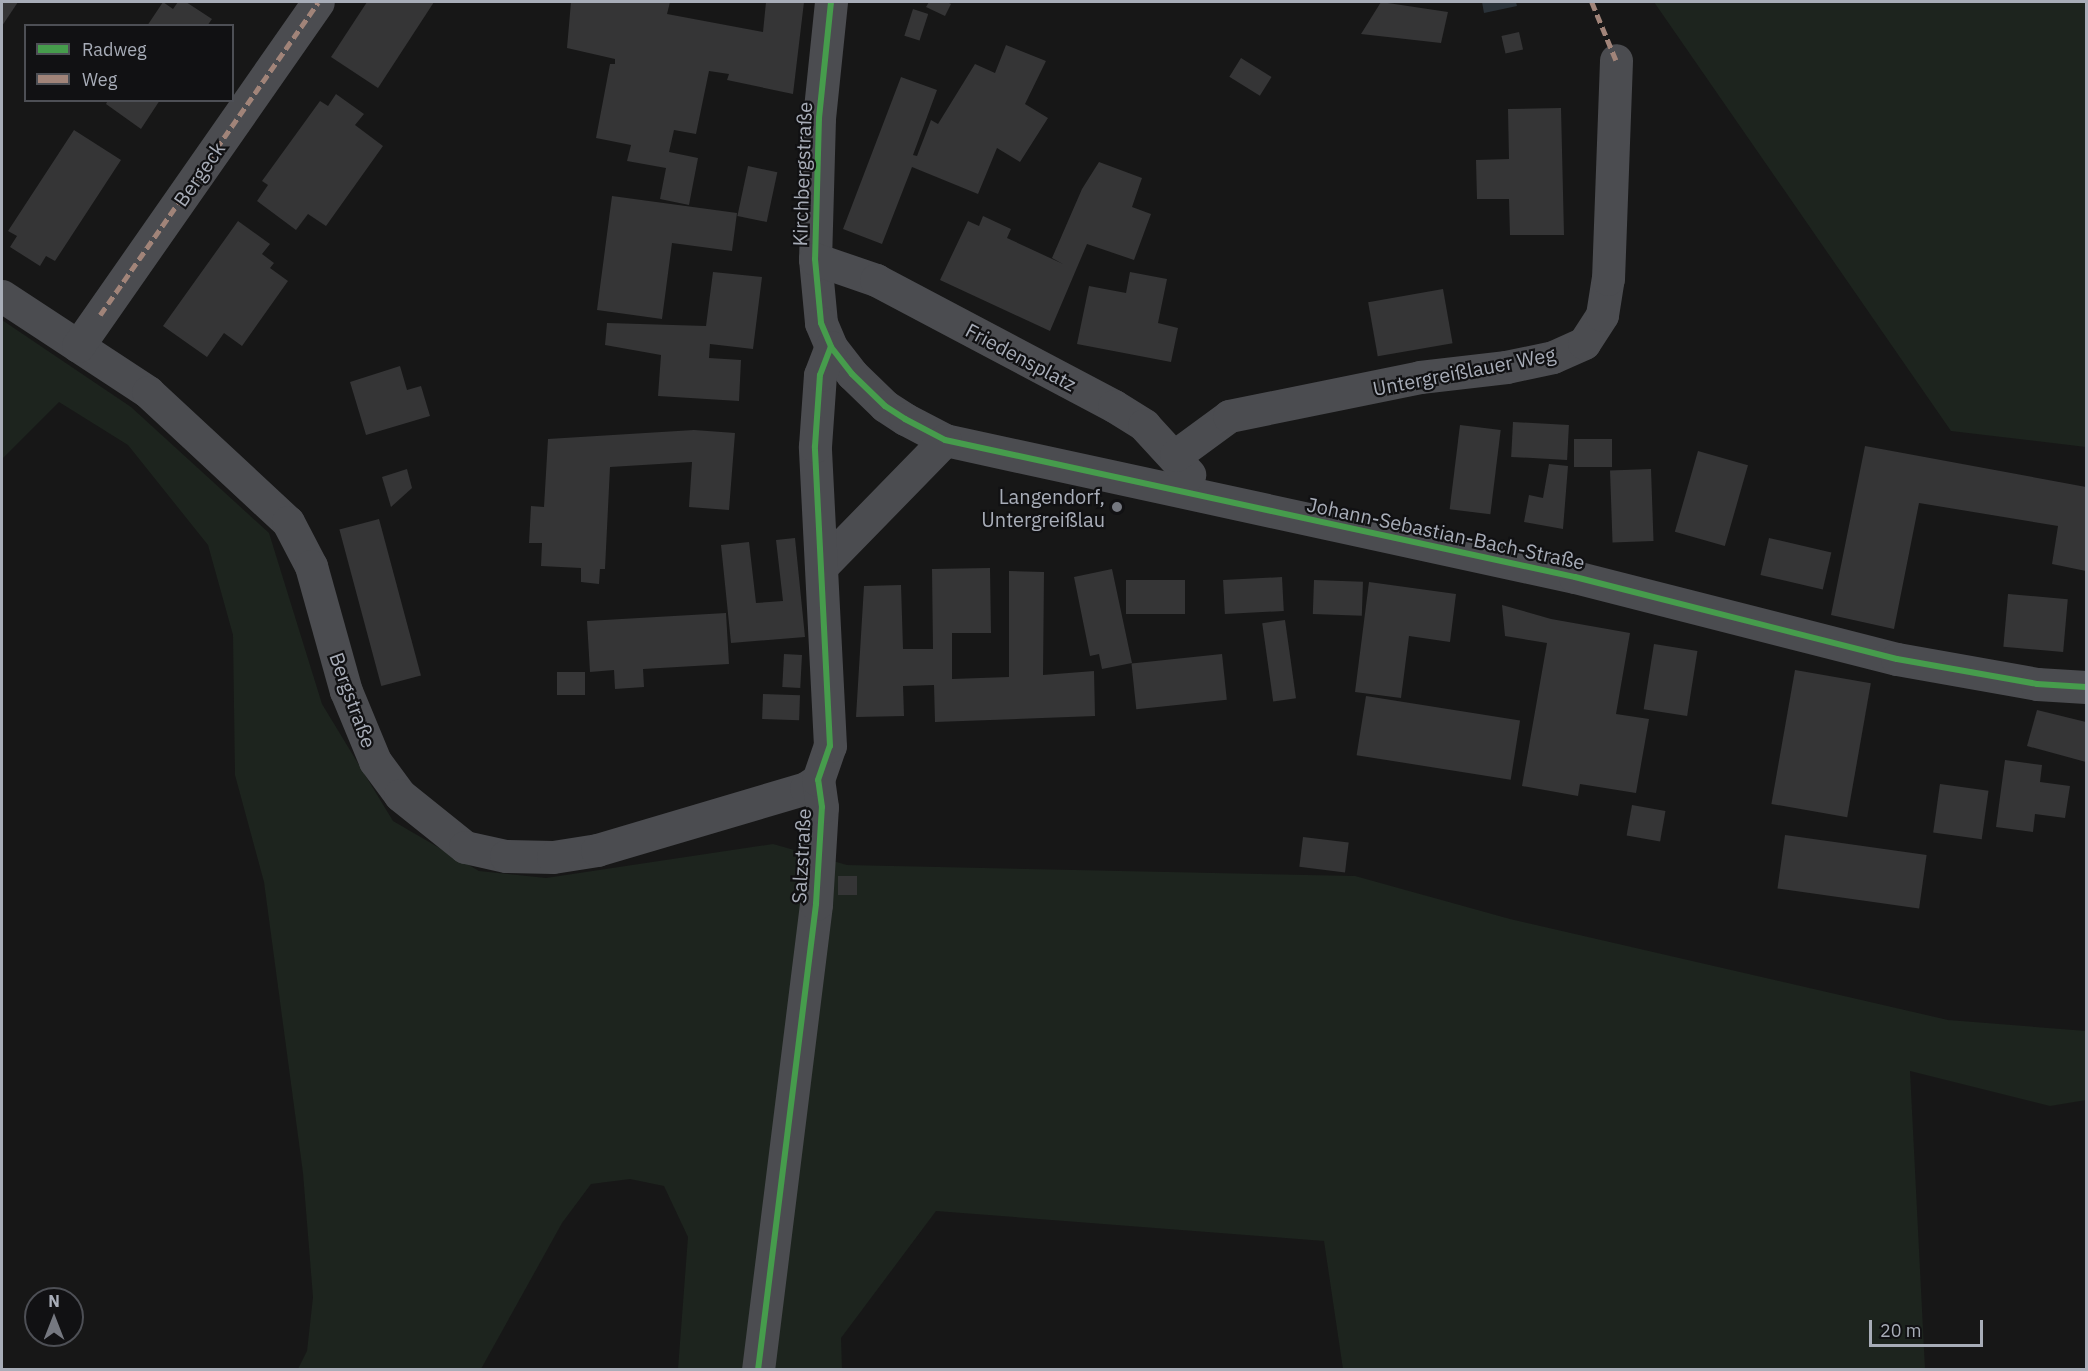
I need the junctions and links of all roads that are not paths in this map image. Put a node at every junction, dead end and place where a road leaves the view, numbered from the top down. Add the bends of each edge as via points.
1 (318, 2) edge
2 (831, 2) edge
3 (1616, 60) dead end
4 (815, 260) junction
5 (2, 296) edge
6 (78, 346) junction
7 (831, 347) junction
8 (945, 440) junction
9 (1176, 455) junction
10 (1192, 495) junction
11 (822, 566) junction
12 (2086, 687) edge
13 (818, 780) junction
14 (758, 1370) edge

1 - 6 street, Bergeck
2 - 4 street, Kirchbergstraße via 819,118
3 - 9 street, Untergreißlauer Weg via 1608,279 1602,315 1584,343 1553,357 1515,365 1419,377 1229,416
4 - 7 street, Kirchbergstraße via 821,323
4 - 9 street, Friedensplatz via 876,280 1114,406 1144,425
5 - 6 street, Bergstraße
6 - 13 street, Bergstraße via 148,392 288,522 312,566 346,691 375,761 400,795 465,847 506,856 553,857 597,850 806,788
7 - 8 street, Johann-Sebastian-Bach-Straße via 885,406
7 - 11 street, Salzstraße via 820,375 816,402
8 - 10 street, Johann-Sebastian-Bach-Straße
8 - 11 street
9 - 10 street, Friedensplatz via 1189,473
10 - 12 street, Johann-Sebastian-Bach-Straße via 1575,576 1897,659 2037,684
11 - 13 street, Salzstraße via 830,746
13 - 14 street, Salzstraße via 822,807 816,904

